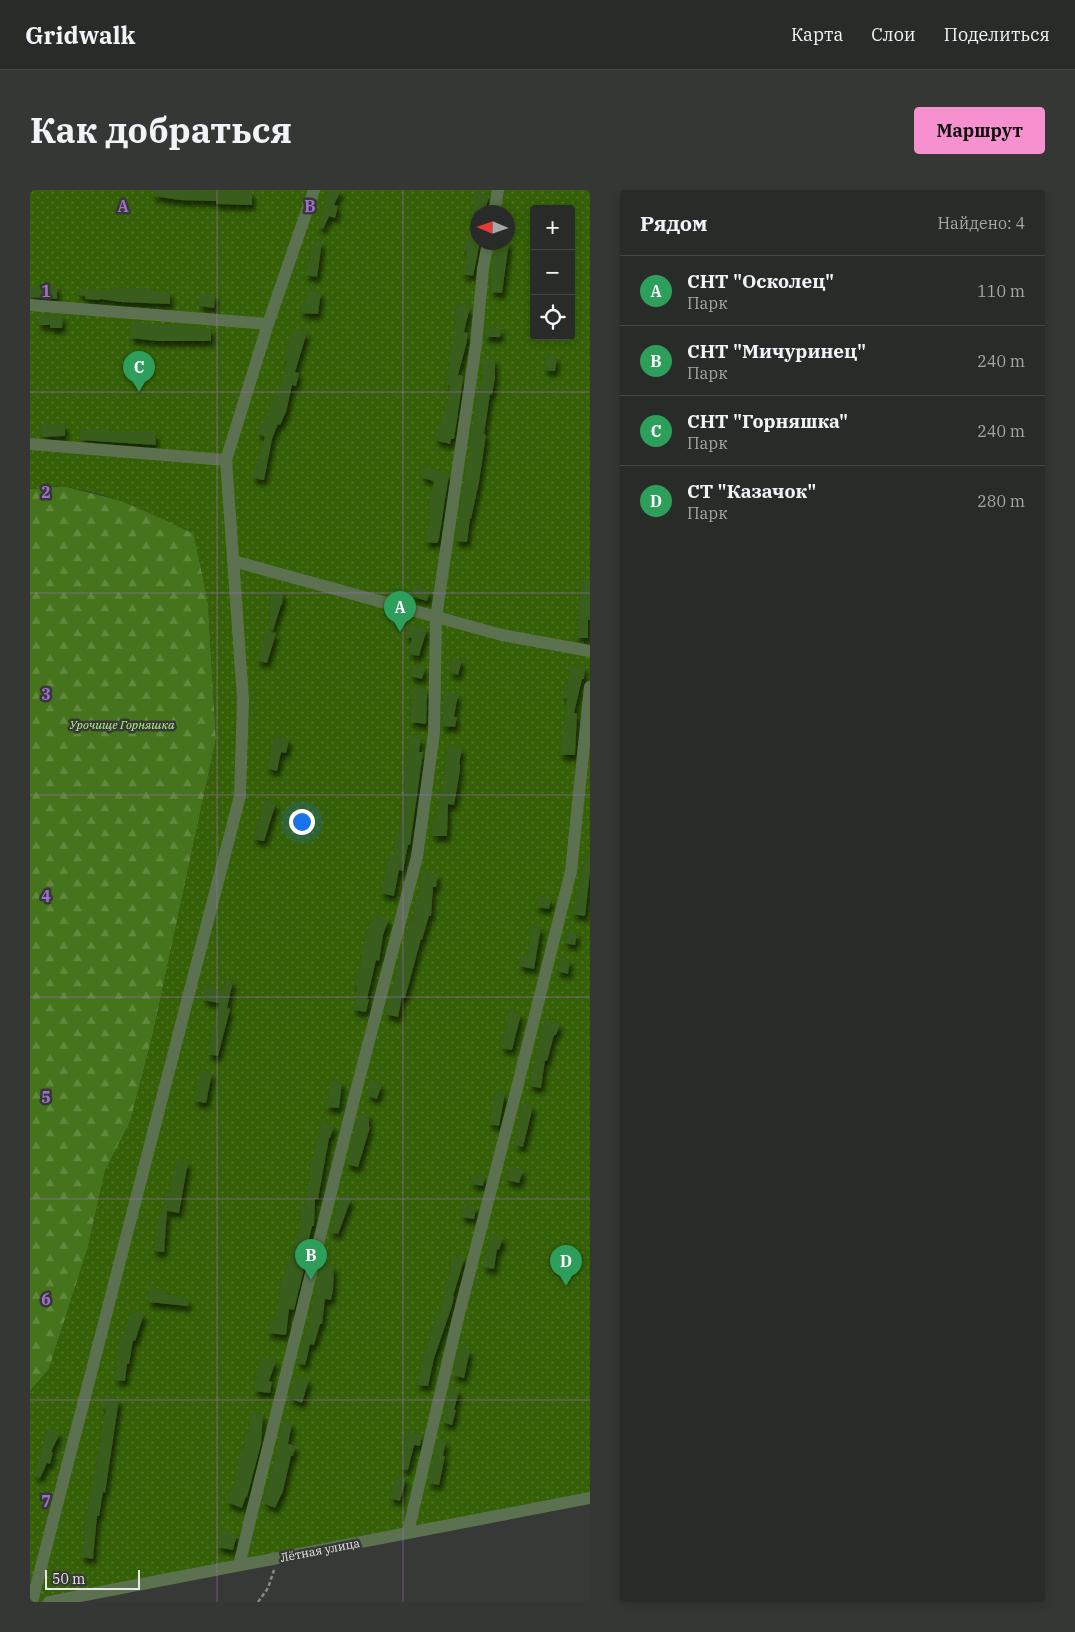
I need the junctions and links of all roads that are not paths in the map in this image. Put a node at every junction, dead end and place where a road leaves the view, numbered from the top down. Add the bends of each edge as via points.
1 (314, 190) edge
2 (498, 190) edge
3 (495, 205) edge
4 (487, 250) edge
5 (30, 305) edge
6 (268, 324) junction
7 (30, 444) edge
8 (226, 460) junction
9 (233, 561) junction
10 (436, 618) junction
11 (590, 651) edge
12 (590, 686) edge
13 (590, 1498) edge
14 (408, 1532) junction
15 (239, 1565) junction
16 (32, 1602) edge
17 (49, 1602) edge

1 - 6 street
2 - 3 street
4 - 10 street
5 - 6 street
6 - 8 street
7 - 8 street
8 - 9 street
9 - 10 street
9 - 16 street via 243,699 240,796
10 - 11 street via 502,635
10 - 15 street via 434,733 417,857
12 - 14 street via 571,871 458,1318
13 - 14 street, Лётная улица
14 - 15 street, Лётная улица
15 - 17 street, Лётная улица

